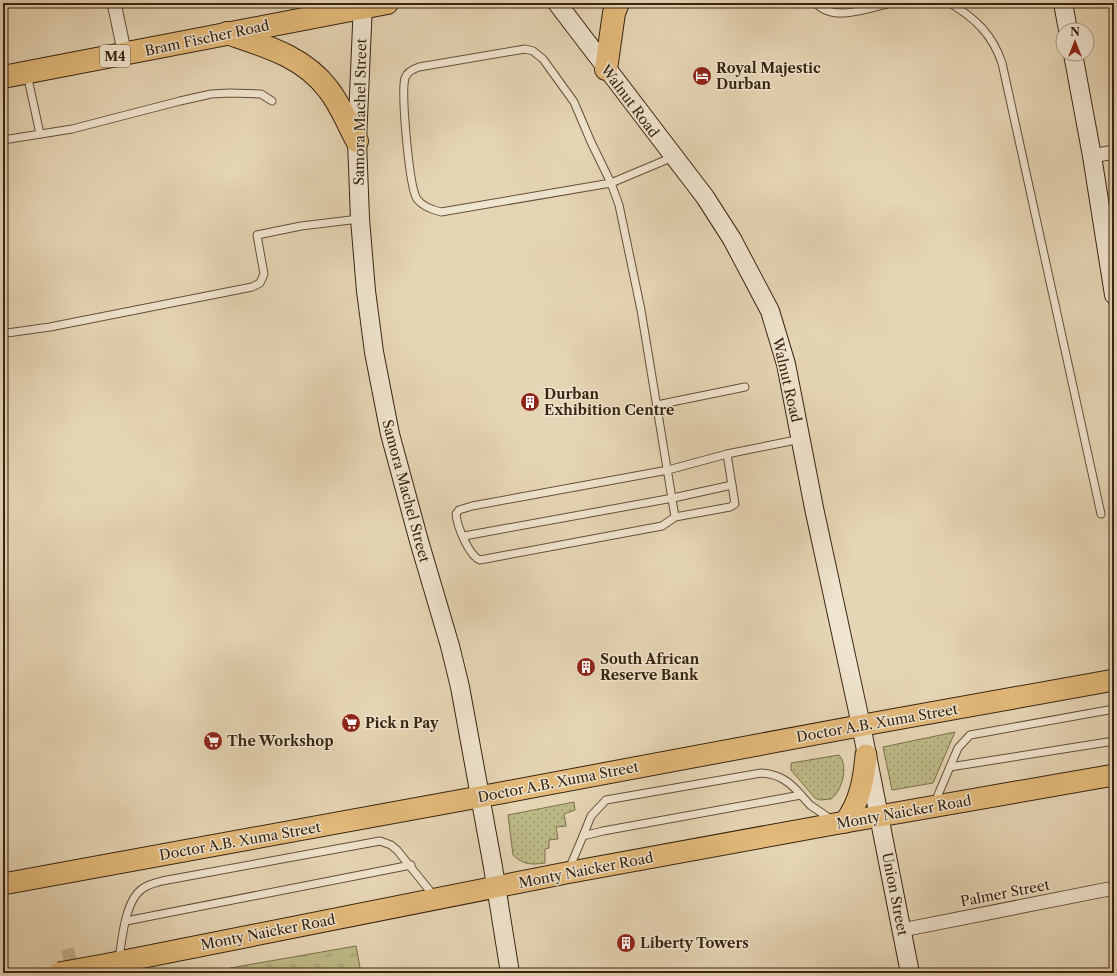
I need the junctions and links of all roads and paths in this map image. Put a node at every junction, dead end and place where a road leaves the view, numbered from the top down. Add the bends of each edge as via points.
1 (114, 3) edge
2 (387, 3) edge
3 (557, 3) edge
4 (618, 3) edge
5 (816, 3) edge
6 (891, 3) edge
7 (950, 3) edge
8 (1063, 3) edge
9 (362, 5) edge
10 (1067, 22) edge
11 (226, 33) junction
12 (125, 55) junction
13 (1074, 62) edge
14 (606, 69) junction
15 (27, 72) junction
16 (3, 76) edge
17 (272, 101) dead end
18 (40, 134) junction
19 (3, 140) edge
20 (357, 141) junction
21 (1114, 152) edge
22 (1092, 156) junction
23 (673, 157) junction
24 (612, 183) junction
25 (360, 219) junction
26 (1114, 294) edge
27 (3, 332) edge
28 (745, 387) dead end
29 (657, 405) junction
30 (801, 439) junction
31 (727, 454) junction
32 (668, 470) junction
33 (732, 485) junction
34 (673, 498) junction
35 (1101, 514) dead end
36 (675, 517) junction
37 (464, 536) junction
38 (1114, 680) edge
39 (1114, 709) edge
40 (861, 725) junction
41 (1114, 741) edge
42 (866, 755) junction
43 (950, 767) junction
44 (1114, 775) edge
45 (801, 796) junction
46 (479, 797) junction
47 (934, 806) junction
48 (878, 816) junction
49 (841, 822) junction
50 (583, 836) junction
51 (411, 866) junction
52 (566, 873) junction
53 (3, 884) edge
54 (497, 888) junction
55 (1114, 888) edge
56 (437, 899) junction
57 (126, 921) junction
58 (902, 930) junction
59 (113, 963) junction
60 (59, 973) edge
61 (510, 973) edge
62 (910, 973) edge

1 - 12 street
2 - 9 highway, Bram Fischer Road / M4
3 - 14 main road, Walnut Road
4 - 14 highway via 614,13
5 - 6 lane via 826,11 840,13
7 - 35 lane via 979,24 988,34 1002,63
8 - 10 main road
9 - 11 highway, Bram Fischer Road / M4
9 - 20 main road, Samora Machel Street
11 - 12 highway, Bram Fischer Road / M4
11 - 20 highway via 273,49 313,71 338,104
12 - 15 highway, Bram Fischer Road / M4
13 - 22 main road
14 - 23 main road, Walnut Road
15 - 16 highway, Bram Fischer Road / M4
15 - 18 lane
17 - 18 lane via 261,94 211,94 72,129
18 - 19 lane
20 - 25 main road, Samora Machel Street
21 - 22 street
22 - 26 main road
23 - 24 lane
23 - 30 main road, Walnut Road via 705,197 732,240 770,311 786,364
24 - 24 lane via 590,142 574,102 543,59 533,51 518,50 482,55 419,67 408,73 404,85 404,102 409,162 414,192 424,206 441,212
24 - 29 lane via 627,240
25 - 27 lane via 301,226 257,235 264,274 260,283 252,287 50,327
25 - 46 main road, Samora Machel Street via 366,291 377,369 390,434 418,541 450,646 460,687
28 - 29 lane
29 - 32 lane
30 - 31 lane
30 - 40 main road, Walnut Road
31 - 32 lane
31 - 33 lane
32 - 34 lane
32 - 37 lane via 459,510 456,520
33 - 34 lane
33 - 36 lane via 735,504 730,507
34 - 36 lane
34 - 37 lane
36 - 37 lane via 662,526 480,560 470,551
38 - 40 main road, Doctor A.B. Xuma Street
39 - 43 lane via 970,735 961,742
40 - 42 main road, Walnut Road
40 - 46 main road, Doctor A.B. Xuma Street
41 - 43 lane
42 - 48 main road, Walnut Road
42 - 49 main road via 857,801
43 - 47 lane
44 - 47 main road, Monty Naicker Road
45 - 49 lane via 810,805
45 - 50 lane
45 - 50 lane via 782,777 771,773 648,791 606,800 590,816
46 - 53 main road, Doctor A.B. Xuma Street
46 - 54 main road, Samora Machel Street
47 - 48 main road, Monty Naicker Road
48 - 49 main road, Monty Naicker Road
48 - 58 main road, Union Street
49 - 52 main road, Monty Naicker Road
50 - 52 lane
51 - 56 lane
51 - 57 lane
51 - 57 lane via 391,845 380,841 162,881 141,889 134,897
52 - 54 main road, Monty Naicker Road
54 - 56 main road, Monty Naicker Road
54 - 61 main road, Samora Machel Street
55 - 58 street, Palmer Street
56 - 59 main road, Monty Naicker Road
57 - 59 lane
58 - 62 main road, Union Street
59 - 60 main road, Monty Naicker Road, bridge

